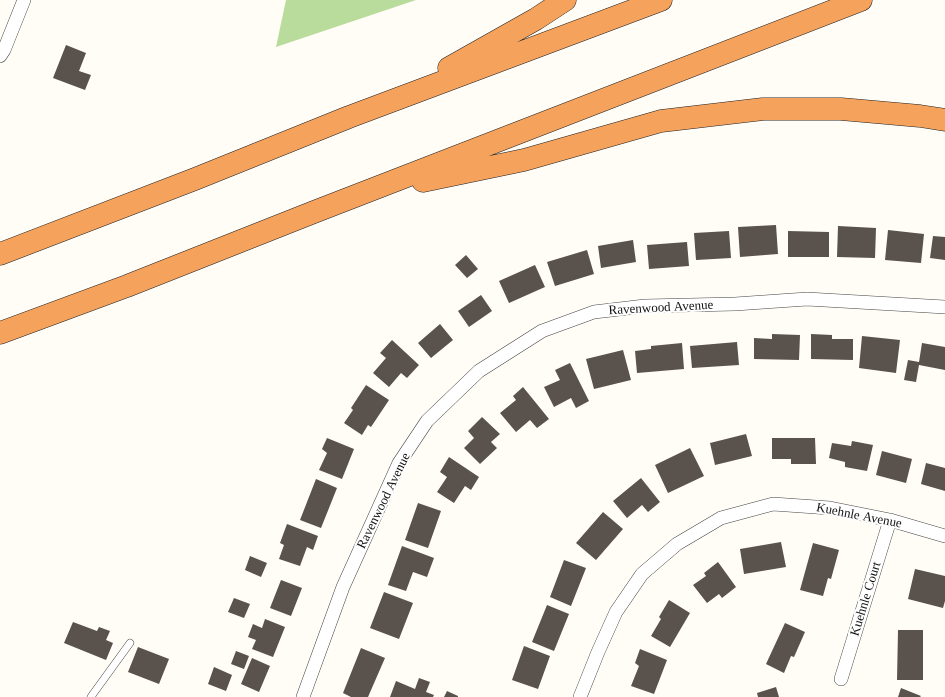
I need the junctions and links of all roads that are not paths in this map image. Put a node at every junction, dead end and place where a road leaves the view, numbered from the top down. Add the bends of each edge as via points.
1 (24, 0) edge
2 (565, 0) edge
3 (661, 0) edge
4 (860, 0) edge
5 (0, 56) edge
6 (389, 102) junction
7 (945, 120) edge
8 (359, 195) junction
9 (0, 254) edge
10 (945, 307) edge
11 (0, 333) edge
12 (890, 520) junction
13 (945, 536) edge
14 (130, 643) dead end
15 (842, 679) dead end
16 (92, 697) edge
17 (303, 697) edge
18 (580, 697) edge

1 - 5 street
2 - 6 highway
3 - 6 highway
4 - 8 highway
6 - 9 highway
7 - 8 highway via 841,109 763,110 661,121 524,160
8 - 11 highway
10 - 17 street, Ravenwood Avenue via 807,299 645,306 594,312 542,331 479,371 427,422 399,463 343,587
12 - 13 street, Kuehnle Avenue
12 - 15 street, Kuehnle Court
12 - 18 street, Kuehnle Avenue via 830,508 773,504 721,518 677,544 642,574 616,612
14 - 16 lane

